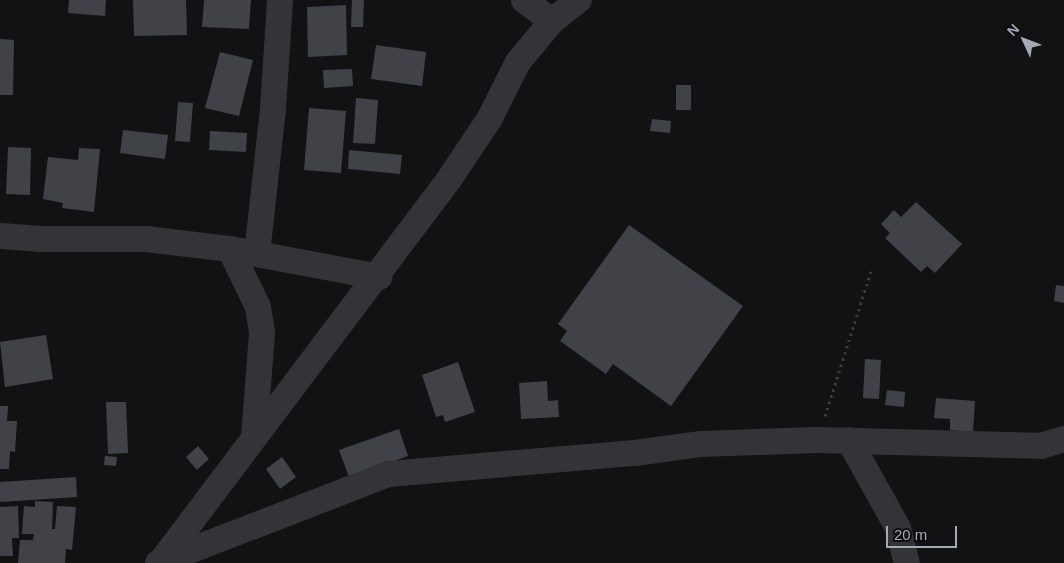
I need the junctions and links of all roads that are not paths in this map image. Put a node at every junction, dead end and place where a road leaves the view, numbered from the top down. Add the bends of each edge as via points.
1 (280, 0) edge
2 (524, 0) edge
3 (579, 0) edge
4 (552, 21) junction
5 (0, 236) edge
6 (230, 249) junction
7 (257, 254) junction
8 (378, 277) junction
9 (254, 437) junction
10 (1064, 439) edge
11 (849, 440) junction
12 (159, 563) edge
13 (907, 563) edge

1 - 7 street via 273,109
2 - 4 street
3 - 4 street
4 - 8 street via 518,62 490,118
5 - 6 street via 146,239
6 - 7 street
6 - 9 street via 258,307 262,333
7 - 8 street
8 - 9 street
9 - 12 street
10 - 11 street via 1040,446
11 - 12 street via 701,444 635,453 389,474
11 - 13 street via 898,528

